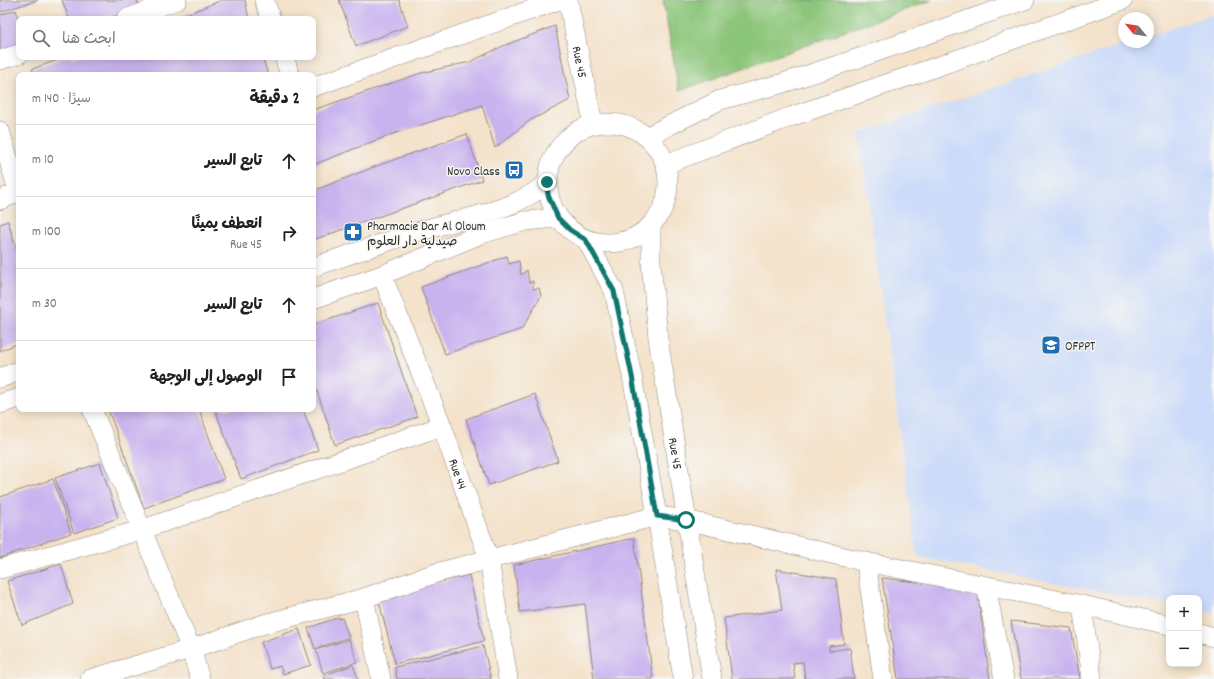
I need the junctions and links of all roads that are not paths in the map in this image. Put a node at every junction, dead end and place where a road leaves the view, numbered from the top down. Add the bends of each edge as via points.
1 (177, 0) edge
2 (264, 0) edge
3 (559, 0) edge
4 (568, 0) edge
5 (1025, 0) edge
6 (1123, 0) edge
7 (151, 5) edge
8 (131, 16) edge
9 (270, 16) edge
10 (16, 55) edge
11 (0, 60) edge
12 (285, 60) edge
13 (289, 72) edge
14 (316, 86) edge
15 (593, 124) junction
16 (0, 131) edge
17 (648, 136) junction
18 (666, 164) junction
19 (547, 182) junction
20 (16, 183) edge
21 (16, 194) edge
22 (0, 200) edge
23 (558, 218) junction
24 (651, 226) junction
25 (586, 240) junction
26 (316, 266) edge
27 (382, 275) junction
28 (316, 298) edge
29 (16, 372) edge
30 (0, 378) edge
31 (16, 399) edge
32 (0, 404) edge
33 (93, 412) edge
34 (442, 426) junction
35 (657, 516) junction
36 (686, 520) junction
37 (141, 530) junction
38 (489, 558) junction
39 (866, 562) junction
40 (0, 569) edge
41 (986, 586) junction
42 (364, 598) junction
43 (1082, 605) junction
44 (1166, 624) edge
45 (1202, 634) edge
46 (1214, 637) edge
47 (191, 649) junction
48 (90, 679) edge
49 (200, 679) edge
50 (381, 679) edge
51 (508, 679) edge
52 (683, 679) edge
53 (712, 679) edge
54 (883, 679) edge
55 (1004, 679) edge
56 (1092, 679) edge

1 - 7 street
2 - 9 street
3 - 14 street
4 - 15 street, Rue 45
5 - 17 street via 780,84 720,100
6 - 18 street via 790,117
7 - 8 street
10 - 11 street
12 - 13 street
15 - 17 street via 622,123
15 - 19 street via 569,136 553,157
16 - 20 street
17 - 18 street via 656,144
18 - 24 street via 669,186 663,208
19 - 23 street via 548,195
19 - 26 street via 540,189 511,204
21 - 22 street
23 - 25 street via 570,230
23 - 27 street via 526,221 481,234
24 - 25 street via 627,240 614,243
24 - 36 street, Rue 45 via 653,302
25 - 35 street via 614,291
27 - 28 street
27 - 34 street, Rue 44
29 - 30 street
31 - 32 street
33 - 37 street
34 - 37 street
34 - 38 street, Rue 44
35 - 36 street
35 - 38 street
35 - 52 street
36 - 39 street
36 - 53 street, Rue 45
37 - 40 street
37 - 47 street
38 - 42 street
38 - 51 street, Rue 44
39 - 41 street
39 - 54 street
41 - 43 street
41 - 55 street
42 - 47 street via 264,624
42 - 50 street
43 - 44 street
43 - 56 street
45 - 46 street
47 - 48 street
47 - 49 street

